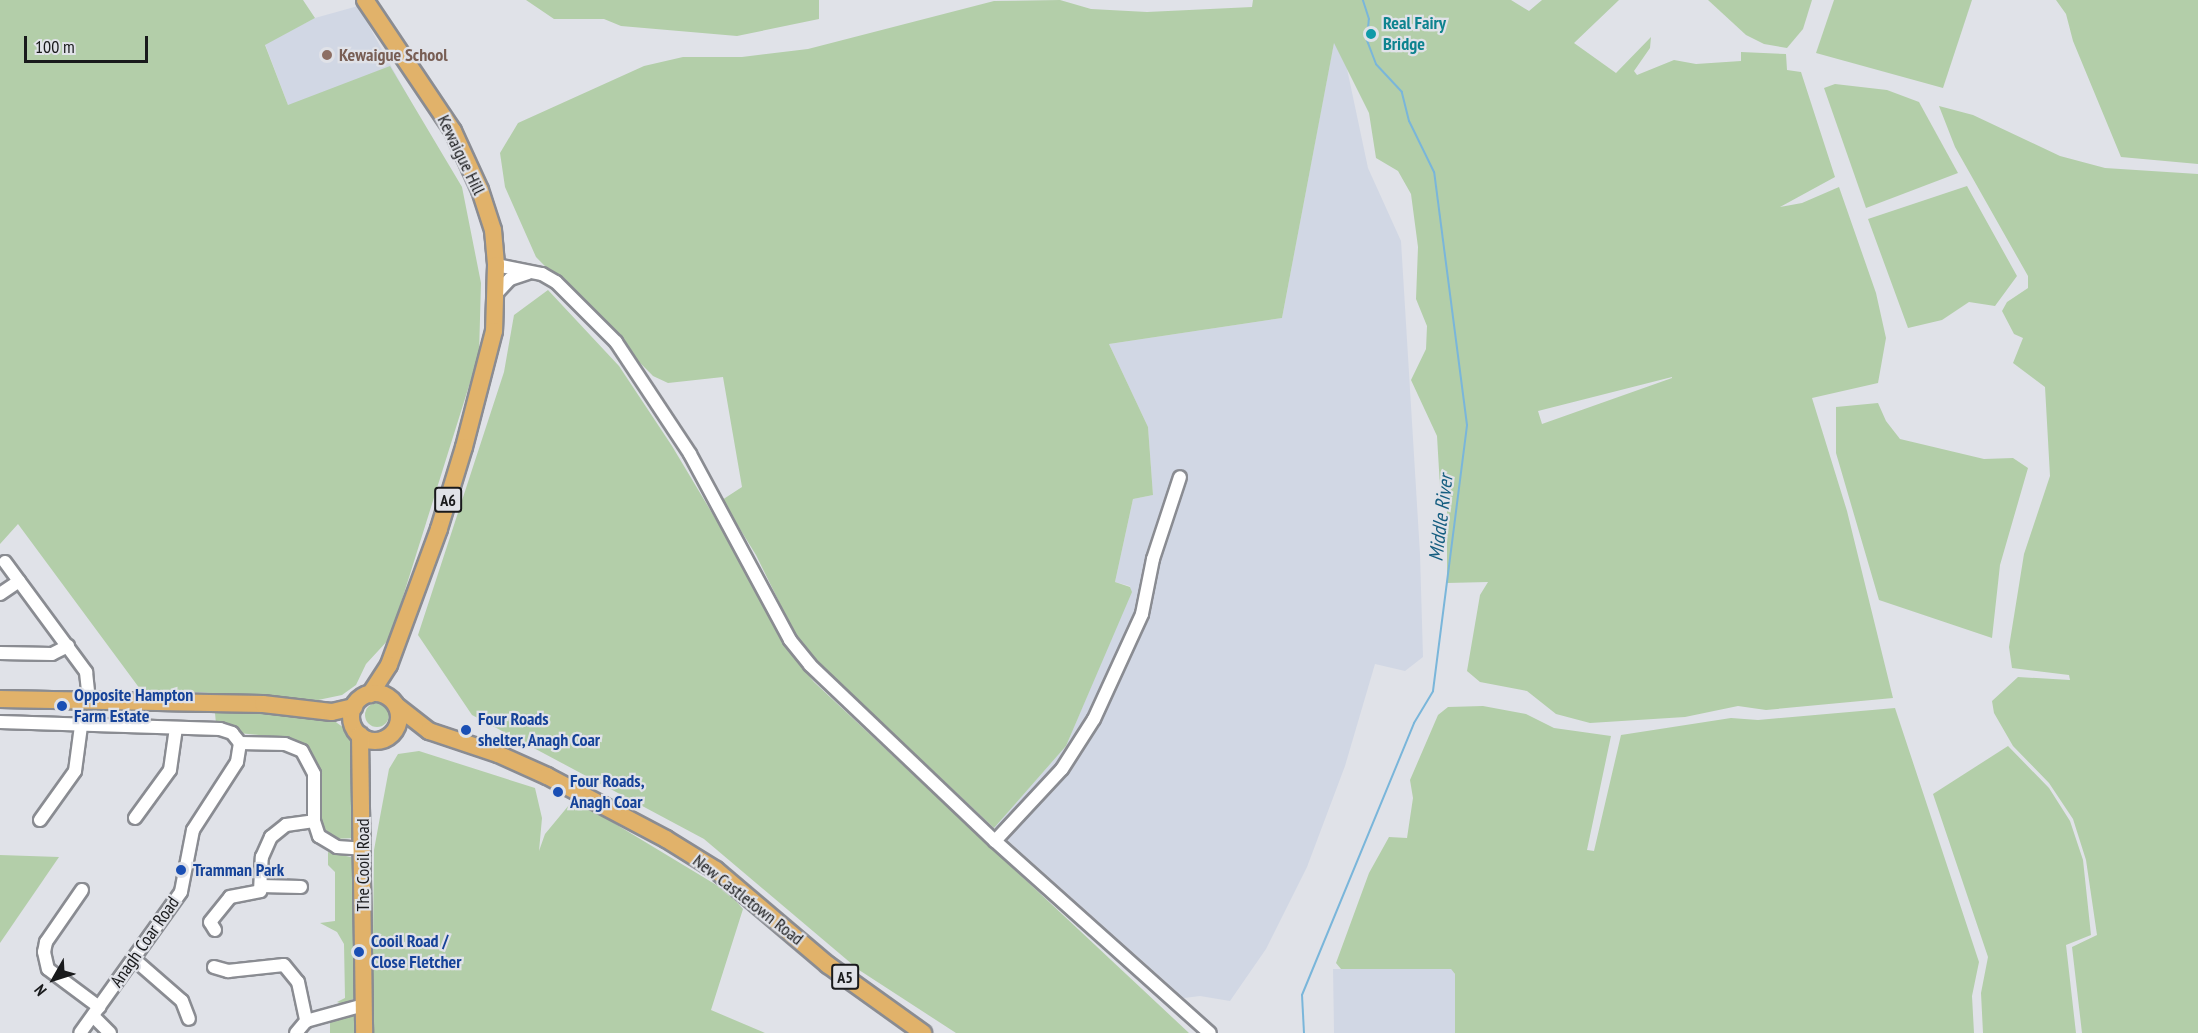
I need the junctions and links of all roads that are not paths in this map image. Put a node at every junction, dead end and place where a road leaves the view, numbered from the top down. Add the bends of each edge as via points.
1 (365, 0) edge
2 (496, 265) junction
3 (532, 271) junction
4 (496, 294) junction
5 (1180, 477) dead end
6 (5, 562) dead end
7 (19, 581) junction
8 (0, 594) edge
9 (68, 646) junction
10 (8, 648) edge
11 (389, 665) junction
12 (370, 694) junction
13 (0, 699) edge
14 (89, 699) junction
15 (394, 703) junction
16 (354, 707) junction
17 (332, 712) junction
18 (0, 722) edge
19 (81, 726) junction
20 (176, 728) junction
21 (357, 731) junction
22 (429, 731) junction
23 (384, 739) junction
24 (240, 744) junction
25 (363, 769) junction
26 (140, 815) dead end
27 (40, 820) dead end
28 (314, 821) junction
29 (995, 841) junction
30 (363, 849) junction
31 (261, 886) junction
32 (301, 887) dead end
33 (82, 890) dead end
34 (215, 930) dead end
35 (135, 960) junction
36 (214, 967) dead end
37 (364, 1005) junction
38 (190, 1011) dead end
39 (96, 1012) junction
40 (306, 1021) junction
41 (80, 1033) edge
42 (111, 1033) edge
43 (296, 1033) edge
44 (364, 1033) edge
45 (922, 1033) edge
46 (1210, 1033) edge

1 - 2 highway, Kewaigue Hill / A6 via 453,131 493,230
2 - 3 street
2 - 4 highway, Kewaigue Hill / A6
3 - 4 street via 510,279
3 - 29 street via 556,282 616,342 637,369 756,569 790,640 810,665
4 - 11 highway, A6 via 487,367 465,447 440,529
5 - 29 street via 1153,559 1142,614 1094,719 1062,769
6 - 7 street
7 - 8 street
7 - 9 street
9 - 10 street via 52,654
9 - 14 street via 87,665
11 - 12 highway, A6
11 - 15 highway, A6
12 - 15 highway
12 - 16 highway
13 - 14 highway
14 - 17 highway via 263,704
15 - 22 highway, A5
15 - 23 highway via 399,721
16 - 17 highway
16 - 21 highway
17 - 21 highway
18 - 19 street
19 - 20 street
19 - 27 street via 75,771
20 - 24 street via 220,729 232,733
20 - 26 street via 170,770
21 - 23 highway
21 - 25 highway, The Cooil Road
22 - 23 highway, A5
22 - 45 highway, New Castletown Road / A5 via 527,767 666,839 716,870 828,965
23 - 25 highway
24 - 28 street via 285,744 302,752 314,774
24 - 35 street, Anagh Coar Road via 237,762 195,824 181,892
25 - 30 highway, The Cooil Road
28 - 30 street via 319,836 332,846
28 - 31 street via 286,825 271,837 262,857
29 - 46 street
30 - 37 highway, The Cooil Road
31 - 32 street
31 - 34 street via 257,894 230,897 221,905 210,922
33 - 39 street via 46,942 44,952 48,969
35 - 38 street
35 - 39 street, Anagh Coar Road
36 - 40 street via 228,971 284,965 298,982
37 - 40 street
37 - 44 highway, The Cooil Road
39 - 41 street, Anagh Coar Road
39 - 42 street
40 - 43 street

